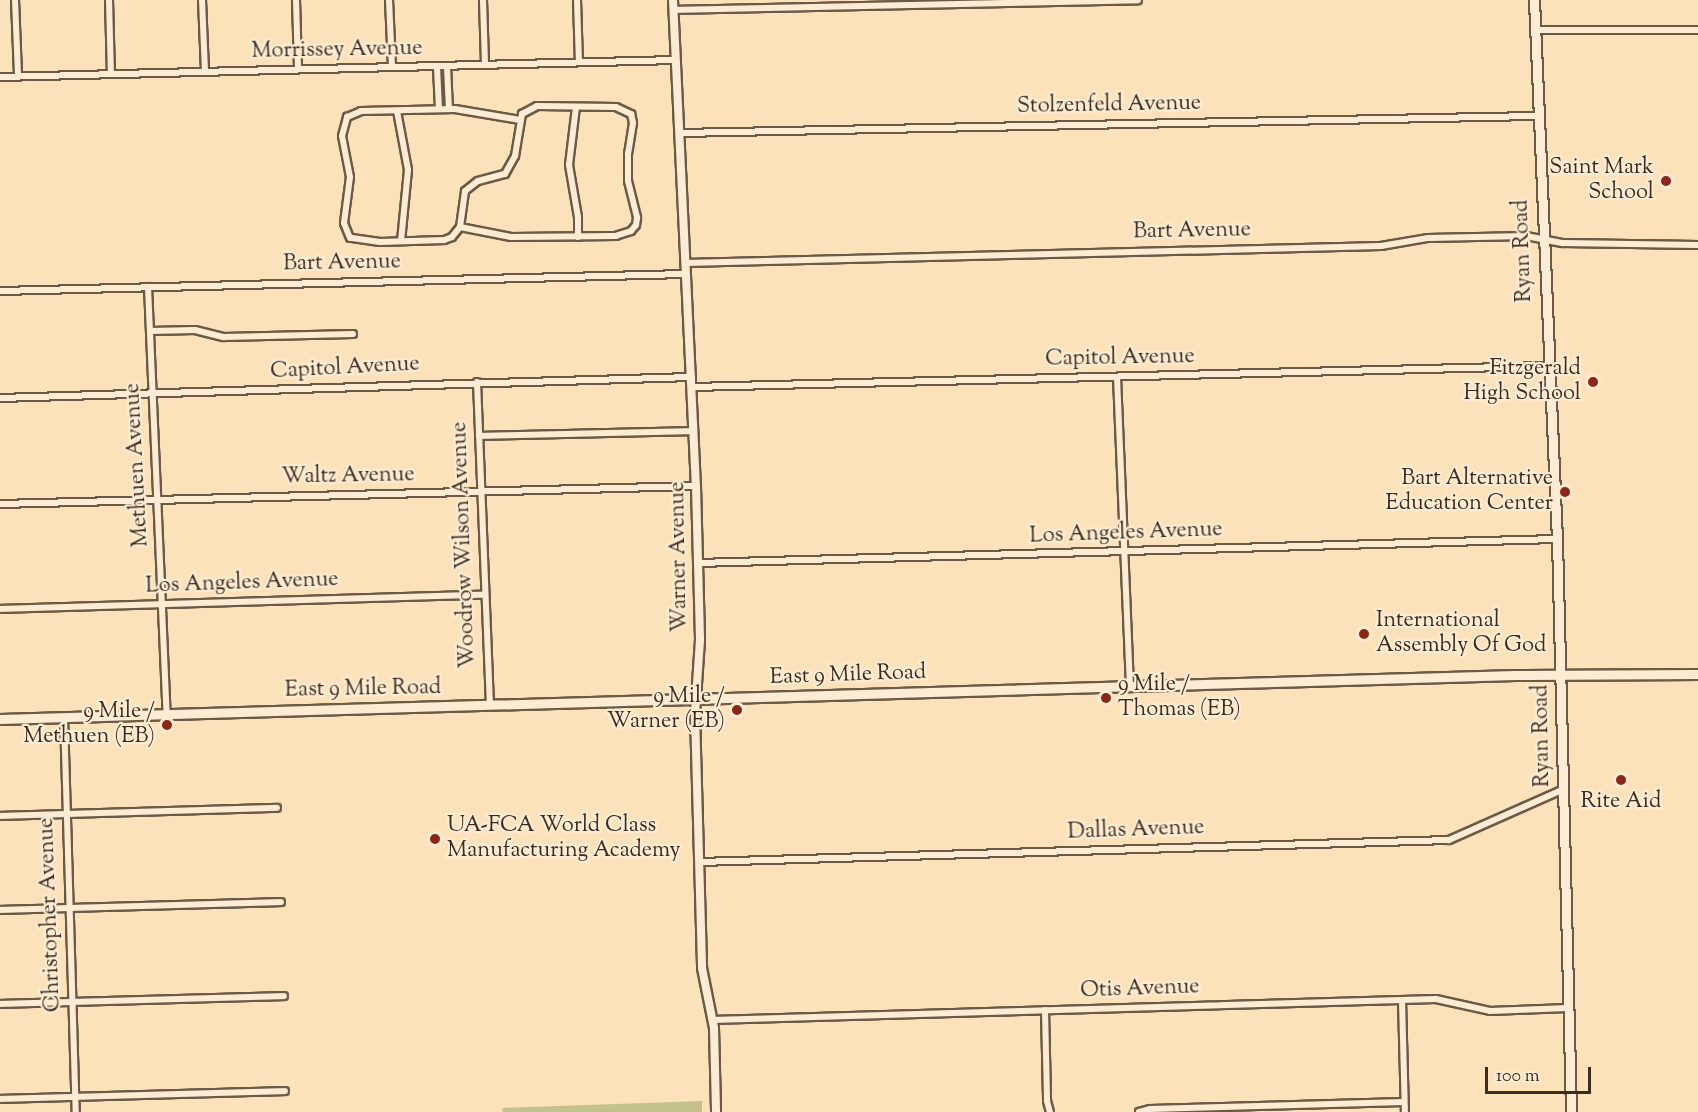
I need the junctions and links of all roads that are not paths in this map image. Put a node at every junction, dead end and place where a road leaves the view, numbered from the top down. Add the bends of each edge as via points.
1 (15, 0) edge
2 (109, 0) edge
3 (202, 0) edge
4 (296, 0) edge
5 (389, 0) edge
6 (483, 0) edge
7 (577, 0) edge
8 (673, 0) edge
9 (1101, 0) edge
10 (1138, 0) edge
11 (1534, 0) edge
12 (991, 1) edge
13 (885, 3) edge
14 (778, 4) edge
15 (673, 10) junction
16 (1535, 30) junction
17 (1698, 30) edge
18 (675, 60) junction
19 (579, 62) junction
20 (485, 64) junction
21 (392, 67) junction
22 (437, 67) junction
23 (447, 67) junction
24 (298, 69) junction
25 (205, 72) junction
26 (111, 74) junction
27 (0, 76) edge
28 (18, 76) junction
29 (576, 107) junction
30 (439, 109) junction
31 (449, 109) junction
32 (397, 111) junction
33 (1538, 116) junction
34 (520, 120) junction
35 (680, 132) junction
36 (460, 227) junction
37 (578, 237) junction
38 (1543, 239) junction
39 (401, 241) junction
40 (1698, 245) edge
41 (685, 263) junction
42 (685, 274) junction
43 (148, 287) junction
44 (0, 291) edge
45 (150, 331) junction
46 (353, 334) dead end
47 (1548, 366) junction
48 (692, 377) junction
49 (1117, 377) junction
50 (477, 382) junction
51 (692, 387) junction
52 (153, 394) junction
53 (0, 398) edge
54 (694, 431) junction
55 (479, 436) junction
56 (696, 486) junction
57 (481, 492) junction
58 (157, 500) junction
59 (0, 504) edge
60 (1557, 539) junction
61 (1123, 553) junction
62 (697, 563) junction
63 (485, 595) junction
64 (162, 604) junction
65 (0, 609) edge
66 (1698, 674) edge
67 (1561, 675) junction
68 (1130, 687) junction
69 (696, 700) junction
70 (490, 706) junction
71 (167, 714) junction
72 (64, 717) junction
73 (0, 719) edge
74 (1564, 789) junction
75 (277, 808) dead end
76 (66, 814) junction
77 (0, 816) edge
78 (699, 862) junction
79 (281, 902) dead end
80 (70, 908) junction
81 (0, 910) edge
82 (284, 996) dead end
83 (1402, 1000) junction
84 (73, 1002) junction
85 (0, 1004) edge
86 (1568, 1008) junction
87 (1045, 1010) junction
88 (712, 1020) junction
89 (285, 1092) dead end
90 (76, 1097) junction
91 (0, 1099) edge
92 (1404, 1102) junction
93 (76, 1112) edge
94 (716, 1112) edge
95 (1050, 1112) edge
96 (1139, 1112) edge
97 (1405, 1112) edge
98 (1570, 1112) edge

1 - 28 street
2 - 26 street
3 - 25 street
4 - 24 street
5 - 21 street
6 - 20 street
7 - 19 street
8 - 15 street, Warner Avenue
9 - 10 street
9 - 12 street
11 - 16 main road, Ryan Road
12 - 13 street
13 - 14 street
14 - 15 street
15 - 18 street, Warner Avenue
16 - 17 street
16 - 33 main road, Ryan Road
18 - 19 street, Morrissey Avenue
18 - 35 street, Warner Avenue
19 - 20 street, Morrissey Avenue
20 - 23 street, Morrissey Avenue
21 - 22 street, Morrissey Avenue
21 - 24 street, Morrissey Avenue
22 - 23 street, Morrissey Avenue
22 - 30 street
23 - 31 street
24 - 25 street, Morrissey Avenue
25 - 26 street, Morrissey Avenue
26 - 28 street, Morrissey Avenue
27 - 28 street, Morrissey Avenue
29 - 34 street via 530,108
29 - 37 street via 569,165
29 - 37 street via 616,107 631,114 628,182 636,210 636,225 631,231 616,236
30 - 31 street
30 - 32 street
31 - 34 street
32 - 39 street via 408,170
32 - 39 street via 361,111 347,117 342,136 350,177 344,223 350,238
33 - 35 street, Stolzenfeld Avenue
33 - 38 main road, Ryan Road
34 - 36 street via 515,156 508,171 499,178 478,181 465,191
35 - 41 street, Warner Avenue
36 - 37 street via 511,237
36 - 39 street via 444,240
38 - 40 street, Bart Avenue via 1563,243
38 - 41 street, Bart Avenue via 1447,237 1381,246
38 - 47 main road, Ryan Road
41 - 42 street, Warner Avenue
42 - 43 street, Bart Avenue
42 - 48 street, Warner Avenue
43 - 44 street, Bart Avenue
43 - 45 street, Methuen Avenue
45 - 46 street via 195,330 224,337
45 - 52 street, Methuen Avenue
47 - 49 street, Capitol Avenue
47 - 60 main road, Ryan Road
48 - 50 street, Capitol Avenue
48 - 51 street, Warner Avenue
49 - 51 street, Capitol Avenue
49 - 61 street
50 - 52 street, Capitol Avenue
50 - 55 street, Woodrow Wilson Avenue
51 - 54 street, Warner Avenue
52 - 53 street, Capitol Avenue
52 - 58 street, Methuen Avenue
54 - 55 street
54 - 56 street, Warner Avenue
55 - 57 street, Woodrow Wilson Avenue
56 - 57 street, Waltz Avenue
56 - 62 street, Warner Avenue
57 - 58 street, Waltz Avenue
57 - 63 street, Woodrow Wilson Avenue
58 - 59 street, Waltz Avenue
58 - 64 street, Methuen Avenue
60 - 61 street, Los Angeles Avenue
60 - 67 main road, Ryan Road
61 - 62 street, Los Angeles Avenue
61 - 68 street
62 - 69 street, Warner Avenue via 700,649
63 - 64 street, Los Angeles Avenue
63 - 70 street, Woodrow Wilson Avenue
64 - 65 street, Los Angeles Avenue
64 - 71 street, Methuen Avenue
66 - 67 main road, East 9 Mile Road
67 - 68 main road, East 9 Mile Road
67 - 74 main road, Ryan Road
68 - 69 main road, East 9 Mile Road
69 - 70 main road, East 9 Mile Road
69 - 78 street, Warner Avenue
70 - 71 main road, East 9 Mile Road
71 - 72 main road, East 9 Mile Road
72 - 73 main road, East 9 Mile Road
72 - 76 street, Christopher Avenue
74 - 78 street, Dallas Avenue via 1449,840
74 - 86 main road, Ryan Road
75 - 76 street
76 - 77 street
76 - 80 street, Christopher Avenue
78 - 88 street, Warner Avenue via 702,968
79 - 80 street
80 - 81 street
80 - 84 street, Christopher Avenue
82 - 84 street
83 - 86 street, Otis Avenue via 1445,1000 1490,1011
83 - 87 street, Otis Avenue
83 - 92 street
84 - 85 street
84 - 90 street, Christopher Avenue
86 - 98 main road, Ryan Road
87 - 88 street, Otis Avenue
87 - 95 street
88 - 94 street, Warner Avenue
89 - 90 street
90 - 91 street
90 - 93 street, Christopher Avenue
92 - 96 street
92 - 97 street

